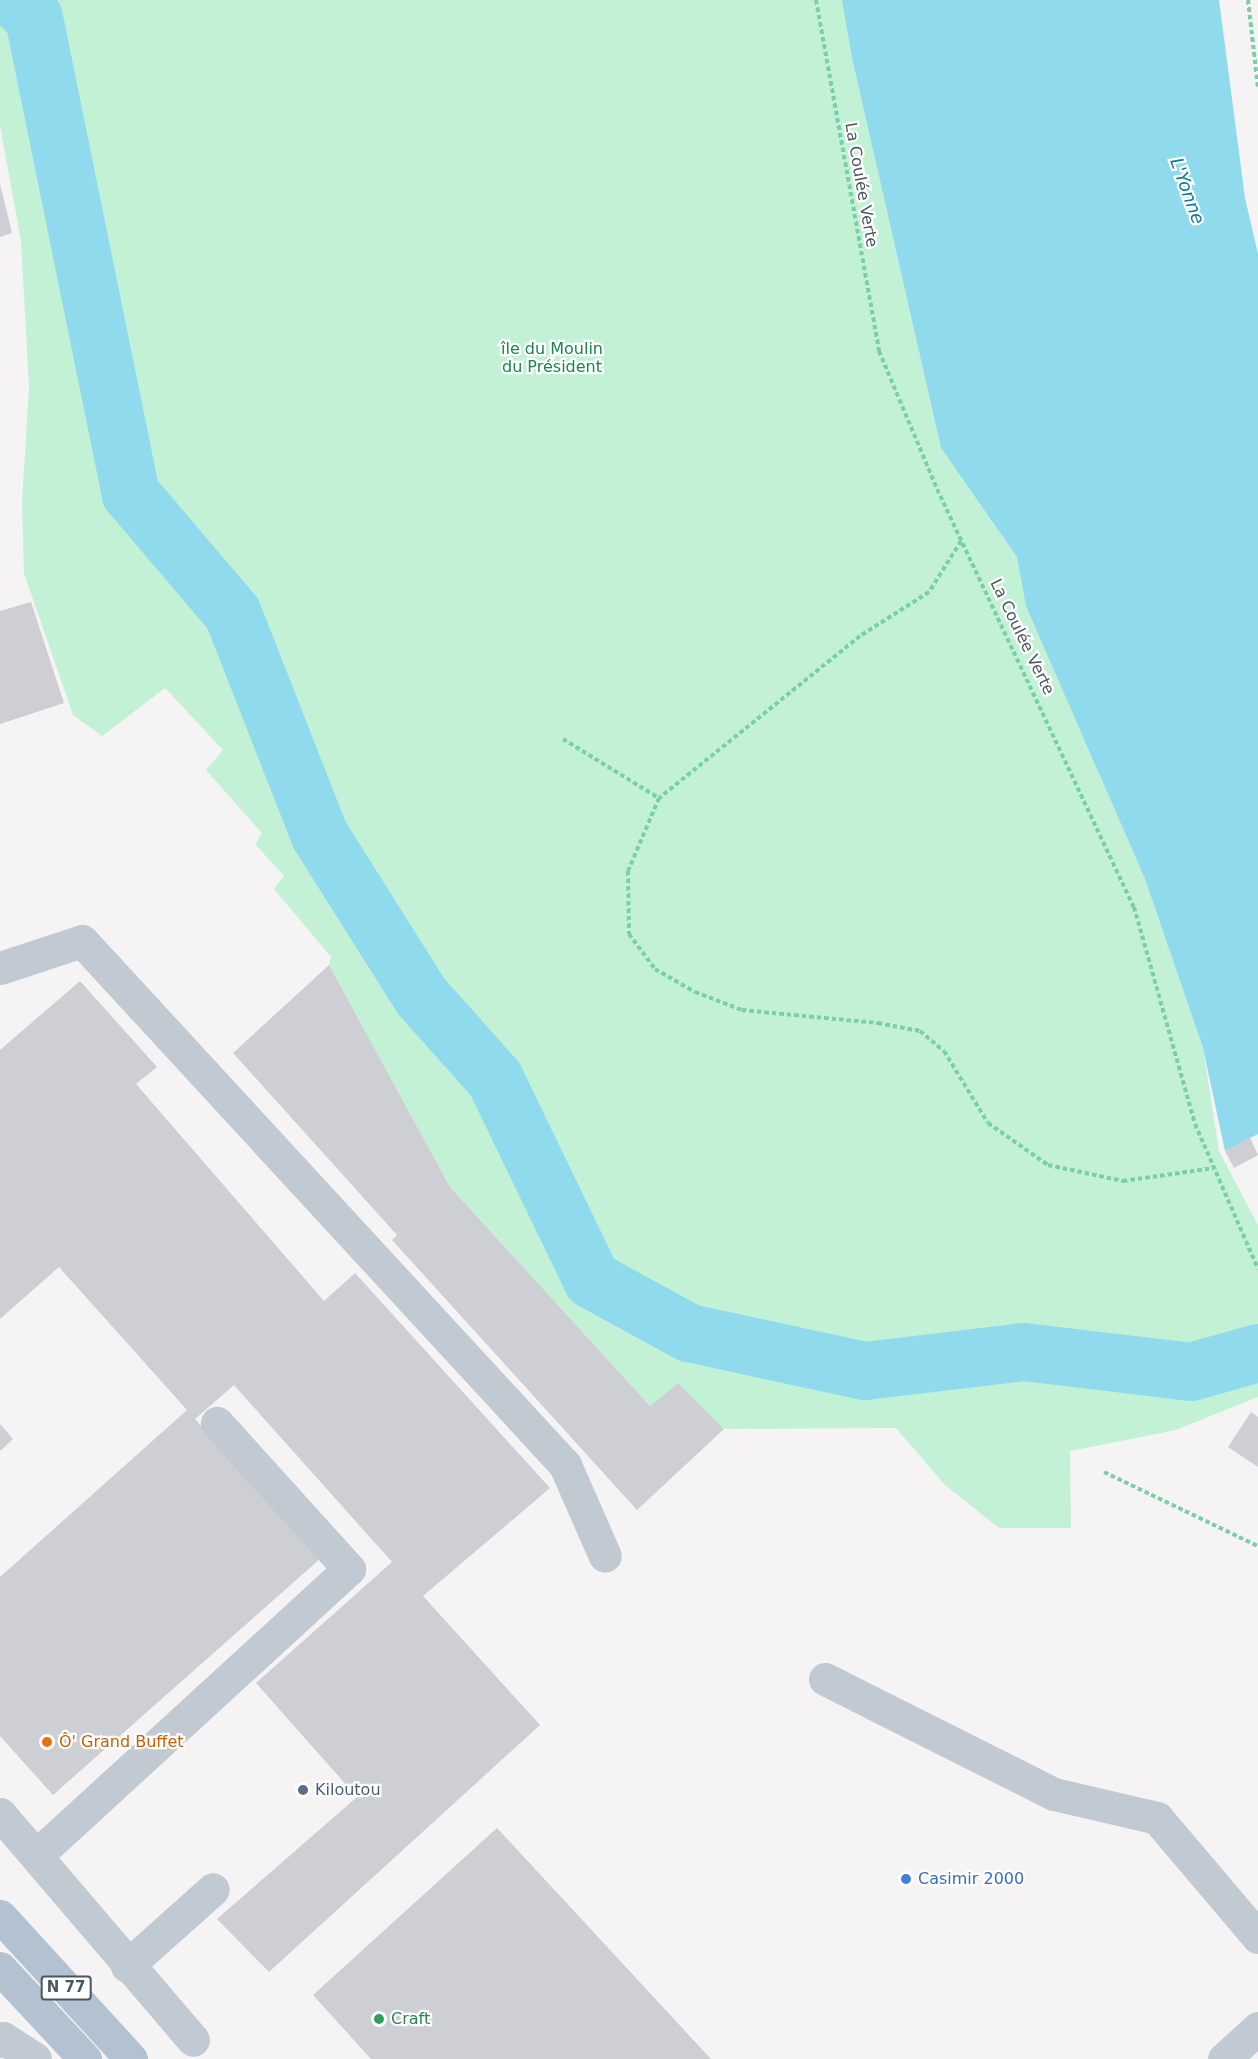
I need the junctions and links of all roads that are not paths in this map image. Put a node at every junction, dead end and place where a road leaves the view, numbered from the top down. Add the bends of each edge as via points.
1 (0, 968) edge
2 (217, 1424) dead end
3 (605, 1556) dead end
4 (825, 1678) dead end
5 (0, 1814) edge
6 (38, 1854) junction
7 (213, 1889) dead end
8 (0, 1916) edge
9 (1258, 1936) edge
10 (26, 1945) junction
11 (128, 1966) junction
12 (0, 1969) edge
13 (102, 2027) junction
14 (1258, 2028) edge
15 (1, 2036) edge
16 (194, 2040) dead end
17 (75, 2055) edge
18 (35, 2059) edge
19 (131, 2059) edge
20 (1224, 2059) edge

1 - 3 lane via 82,941 565,1465
2 - 6 lane via 349,1569
4 - 9 lane via 1054,1794 1157,1818
5 - 6 lane
6 - 11 lane
7 - 11 lane
8 - 10 main road, N 77
10 - 12 lane
10 - 13 main road, N 77
11 - 16 lane
12 - 17 main road, N 77
13 - 17 lane
13 - 19 main road, N 77
14 - 20 lane
15 - 18 lane

